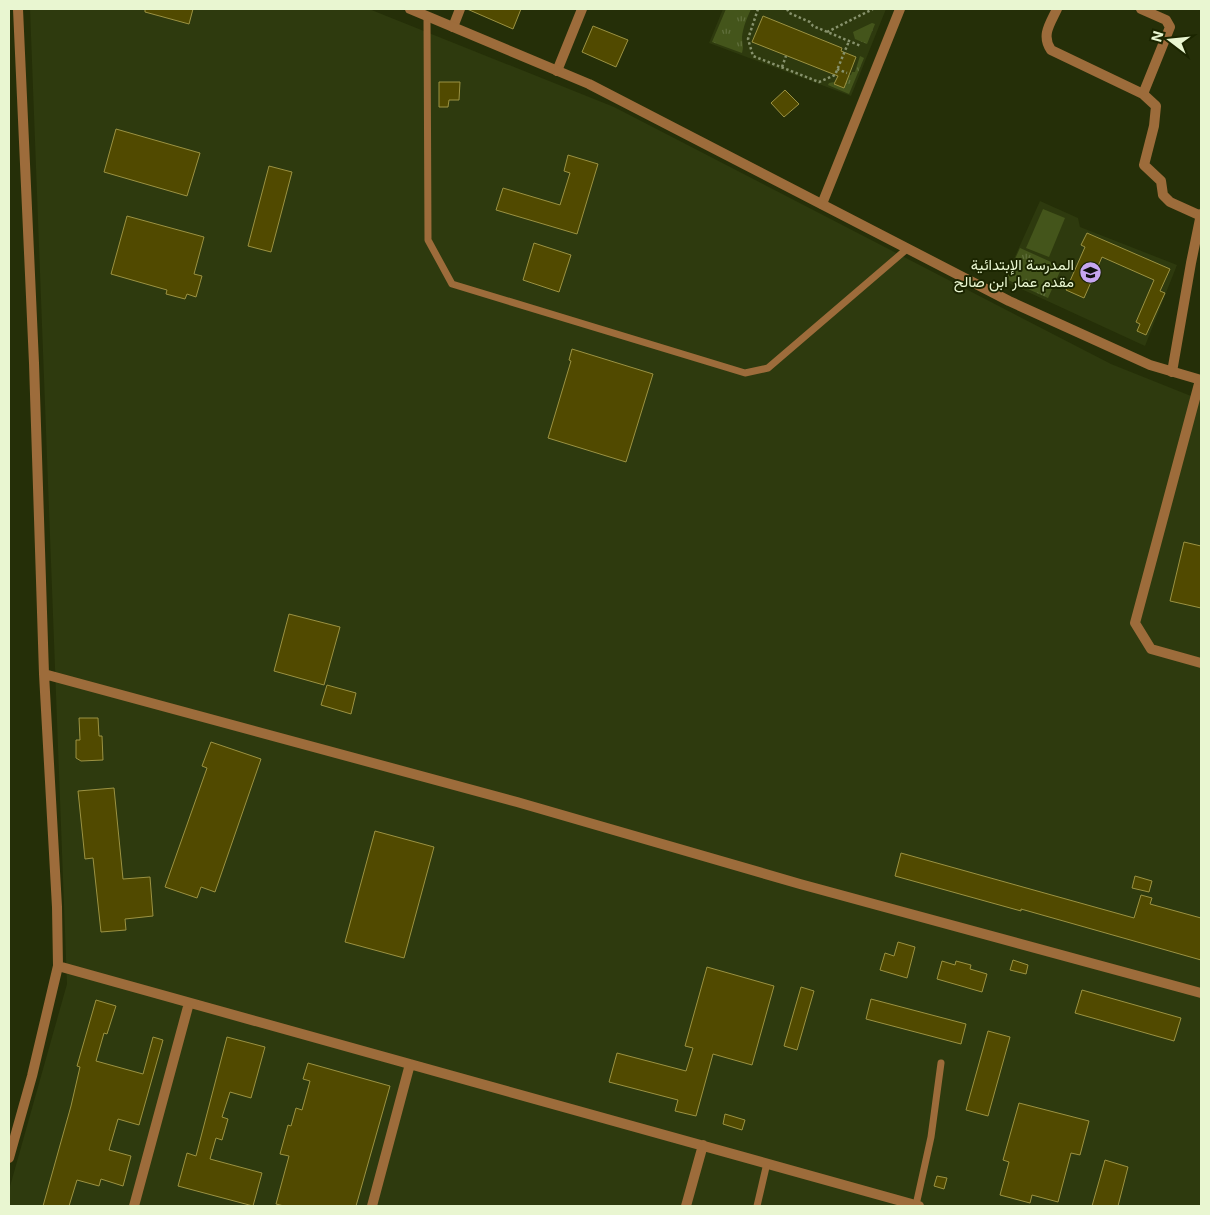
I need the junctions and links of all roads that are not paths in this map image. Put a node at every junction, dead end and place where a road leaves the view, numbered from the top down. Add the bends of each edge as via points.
1 (18, 9) edge
2 (410, 9) edge
3 (460, 9) edge
4 (582, 9) edge
5 (900, 9) edge
6 (1057, 9) edge
7 (1141, 9) edge
8 (427, 16) junction
9 (453, 27) junction
10 (557, 71) junction
11 (1143, 94) junction
12 (822, 204) junction
13 (1201, 215) edge
14 (908, 248) junction
15 (1172, 372) junction
16 (1201, 380) edge
17 (1201, 663) edge
18 (44, 674) junction
19 (58, 966) junction
20 (1201, 993) edge
21 (189, 1003) junction
22 (941, 1063) dead end
23 (410, 1064) junction
24 (703, 1145) junction
25 (9, 1158) edge
26 (767, 1163) junction
27 (134, 1206) edge
28 (372, 1206) edge
29 (686, 1206) edge
30 (757, 1206) edge
31 (917, 1206) edge

1 - 18 street
2 - 8 street
3 - 9 street
4 - 10 street
5 - 12 street
6 - 11 street via 1046,32 1046,42 1051,50
7 - 11 street via 1166,20 1170,27
8 - 9 street
8 - 14 lane via 428,240 452,284 745,373 768,368
9 - 10 street
10 - 12 street via 589,84
11 - 13 street via 1156,106 1144,165 1161,181 1164,195 1170,202
12 - 14 street
13 - 15 street
14 - 15 street via 1009,301
15 - 16 street
16 - 17 street via 1135,623 1151,649
18 - 19 street
18 - 20 street
19 - 21 street
19 - 25 street
21 - 23 street
21 - 27 street
22 - 31 lane via 932,1137
23 - 24 street
23 - 28 street
24 - 26 street
24 - 29 street
26 - 30 lane
26 - 31 street

